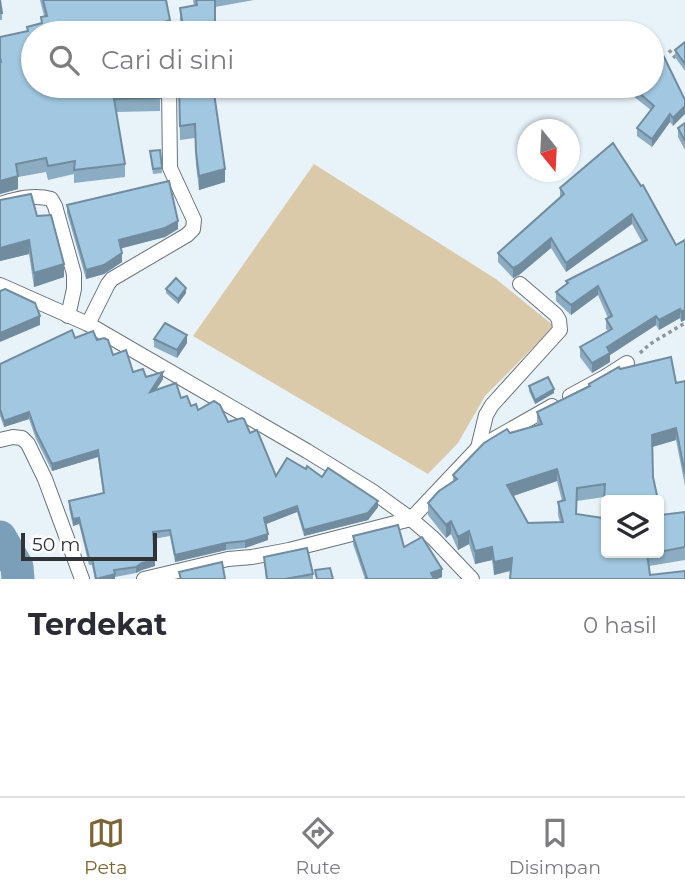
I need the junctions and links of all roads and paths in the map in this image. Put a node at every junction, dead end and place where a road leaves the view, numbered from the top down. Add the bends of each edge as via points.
1 (669, 50) dead end
2 (677, 60) edge
3 (169, 98) edge
4 (0, 204) edge
5 (520, 284) dead end
6 (0, 285) edge
7 (68, 316) junction
8 (685, 323) edge
9 (88, 324) junction
10 (627, 363) joint
11 (0, 440) edge
12 (478, 448) junction
13 (411, 519) junction
14 (82, 579) edge
15 (144, 579) edge
16 (472, 579) edge

1 - 2 path
3 - 9 street via 170,168 194,220 193,229 112,279
4 - 7 street via 41,196 51,199 74,274
5 - 12 street via 556,315 560,330 492,405
6 - 7 street
7 - 9 street
8 - 10 path
9 - 13 street via 307,451
10 - 12 street
11 - 14 street via 22,438 28,444
12 - 13 street
13 - 15 street
13 - 16 street

